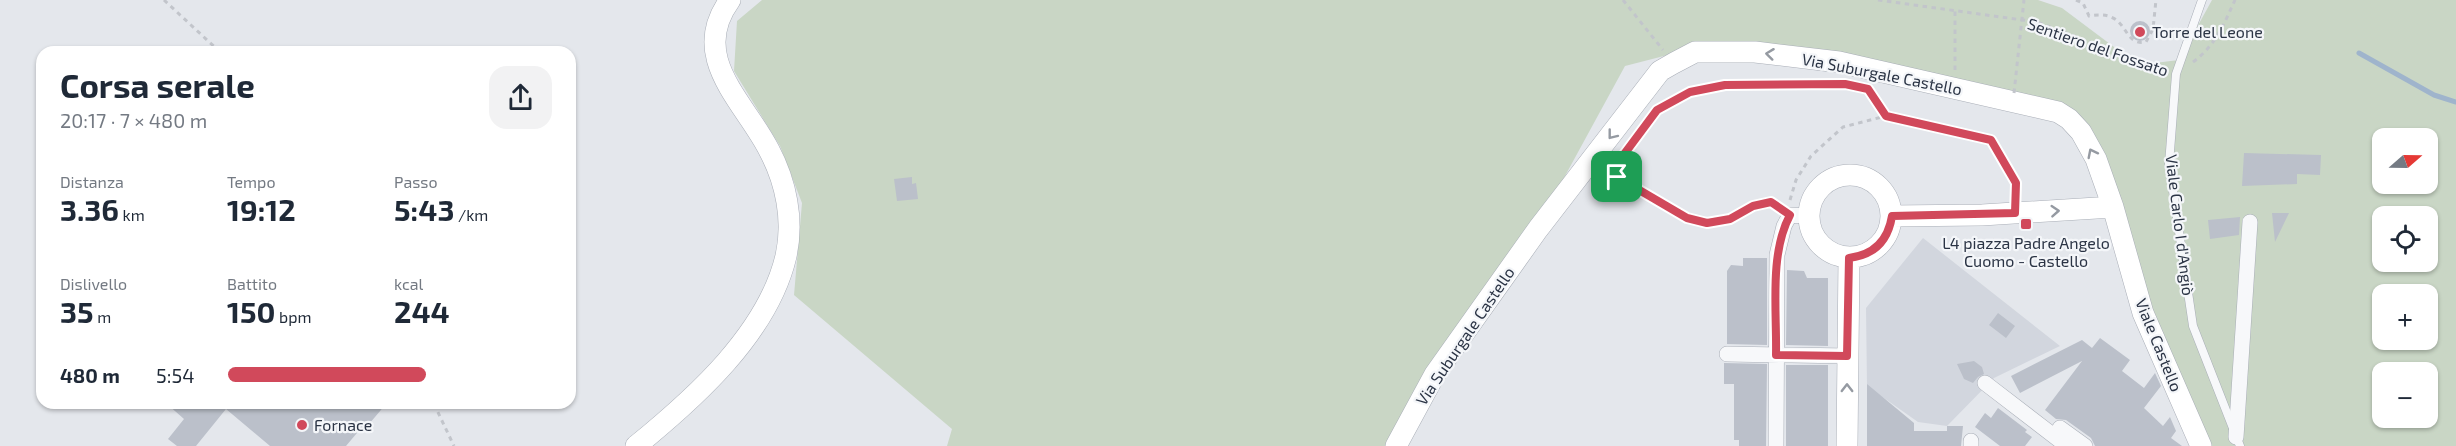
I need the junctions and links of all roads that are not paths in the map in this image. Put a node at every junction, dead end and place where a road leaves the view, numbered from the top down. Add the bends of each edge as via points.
1 (730, 0) edge
2 (2202, 0) edge
3 (2113, 207) junction
4 (1799, 216) junction
5 (1892, 216) junction
6 (2250, 222) dead end
7 (1849, 258) junction
8 (1727, 354) dead end
9 (1776, 355) junction
10 (1847, 356) junction
11 (1985, 383) dead end
12 (2042, 414) dead end
13 (2238, 441) edge
14 (636, 446) edge
15 (1396, 446) edge
16 (1776, 446) edge
17 (1847, 446) edge
18 (2067, 446) edge
19 (2085, 446) edge
20 (2201, 446) edge

1 - 14 street via 718,18 715,48 727,83 769,150 782,180 789,220 786,256 772,293 729,360
2 - 13 lane, Viale Carlo I d'Angiò via 2176,74 2169,164 2193,326
5 -> 3 street
3 -> 15 street, Via Suburgale Castello via 2096,159 2081,132 2058,112 1839,62 1755,52 1695,52 1660,71 1538,229 1435,374
3 - 20 street, Viale Castello via 2143,313
4 - 5 street via 1825,182 1850,174 1874,182 1884,191
4 - 7 street via 1820,245
4 - 9 street via 1784,226 1777,255
5 - 7 street via 1884,241 1862,256
6 - 13 street
7 - 10 street
8 - 9 street
9 - 10 street
9 - 16 street
17 -> 10 street
11 - 18 street
12 - 19 street

